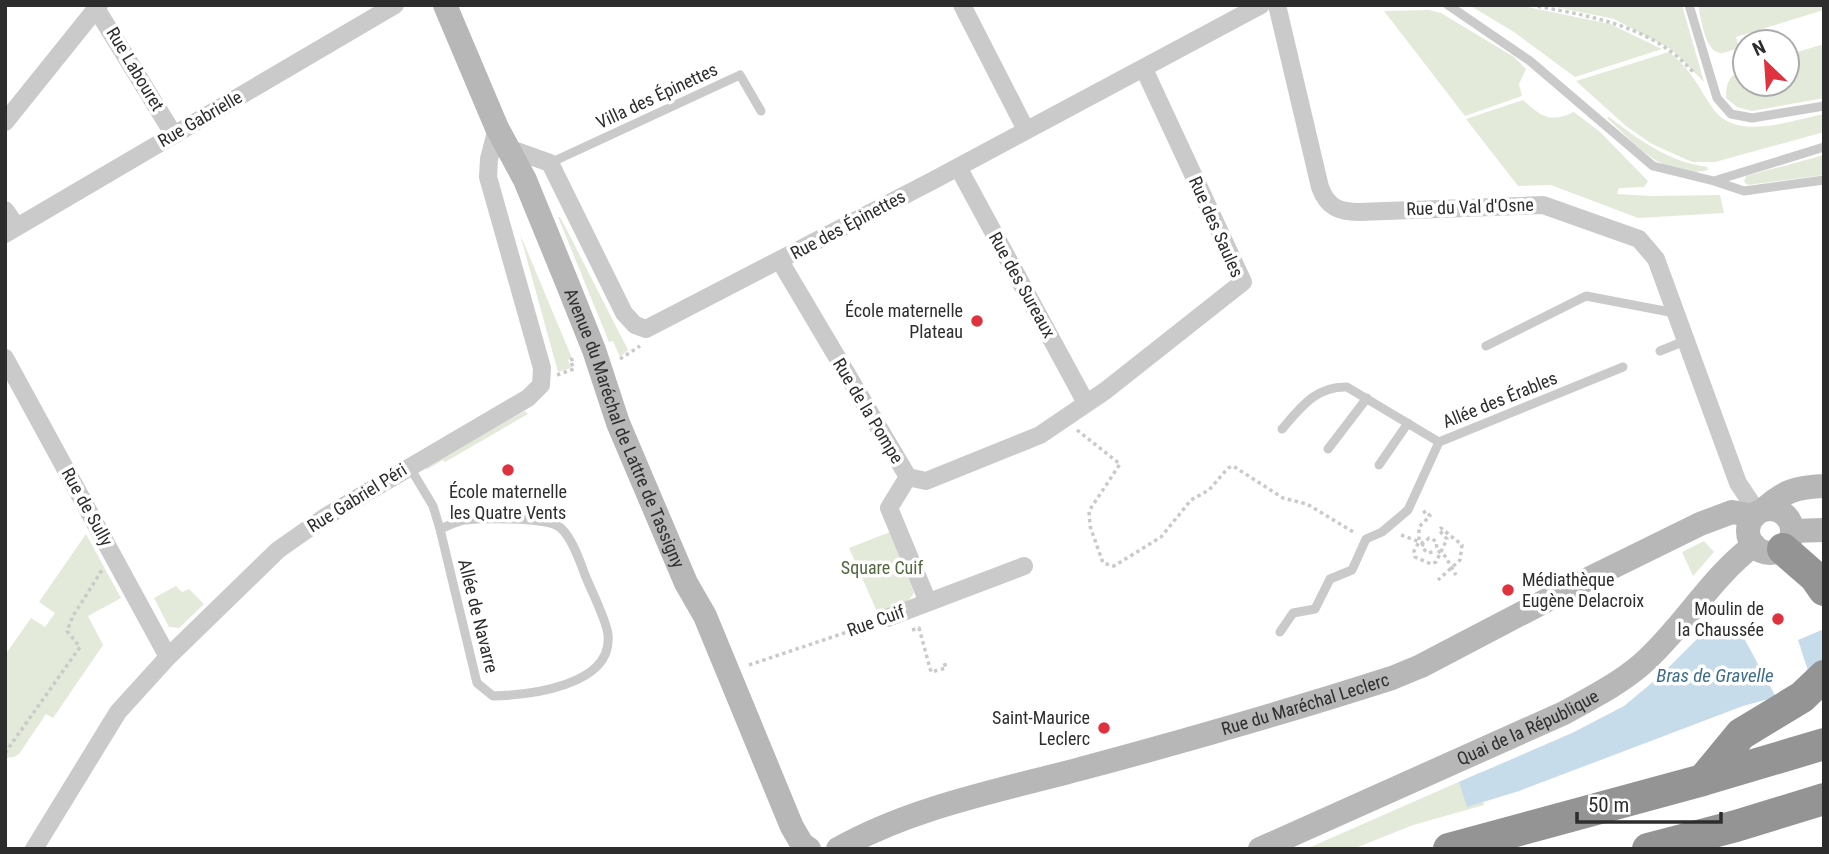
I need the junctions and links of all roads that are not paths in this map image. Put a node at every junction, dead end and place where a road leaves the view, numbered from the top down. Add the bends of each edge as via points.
1 (395, 5) edge
2 (445, 5) edge
3 (962, 5) edge
4 (1261, 5) edge
5 (1277, 5) edge
6 (1448, 5) edge
7 (1689, 5) edge
8 (96, 6) edge
9 (1144, 69) junction
10 (1824, 106) edge
11 (761, 111) dead end
12 (5, 122) edge
13 (1026, 130) junction
14 (174, 135) junction
15 (503, 138) junction
16 (1824, 147) edge
17 (550, 163) junction
18 (958, 167) junction
19 (1824, 180) edge
20 (1714, 181) junction
21 (5, 209) edge
22 (11, 230) edge
23 (780, 261) junction
24 (1676, 313) junction
25 (1686, 340) junction
26 (1486, 346) dead end
27 (1660, 351) dead end
28 (5, 358) edge
29 (1623, 367) dead end
30 (1367, 398) junction
31 (1086, 403) junction
32 (1408, 424) junction
33 (1282, 429) dead end
34 (1439, 442) junction
35 (1328, 449) dead end
36 (1379, 465) dead end
37 (409, 466) junction
38 (908, 477) junction
39 (1824, 486) edge
40 (1758, 513) junction
41 (440, 529) junction
42 (1824, 530) edge
43 (1780, 541) junction
44 (1824, 559) edge
45 (1024, 566) dead end
46 (1824, 590) edge
47 (928, 602) junction
48 (887, 618) road end
49 (1280, 632) dead end
50 (168, 657) junction
51 (1824, 676) edge
52 (1824, 744) edge
53 (1703, 780) junction
54 (1824, 799) edge
55 (1461, 845) edge
56 (34, 849) edge
57 (809, 849) edge
58 (838, 849) edge
59 (1259, 849) edge
60 (1648, 849) edge

1 - 14 street, Rue Gabrielle
2 - 15 main road, Avenue du Maréchal de Lattre de Tassigny
3 - 13 street
4 - 9 street, Rue des Épinettes
5 - 24 street, Rue du Val d'Osne via 1317,178 1329,204 1346,212 1550,206 1639,239 1656,259
6 - 20 lane via 1530,61 1653,166
7 - 10 lane via 1715,92 1731,114 1752,118
8 - 12 street
8 - 14 street, Rue Labouret
9 - 13 street, Rue des Épinettes
9 - 31 street, Rue des Saules via 1243,282
11 - 17 lane, Villa des Épinettes via 740,75
13 - 18 street, Rue des Épinettes
14 - 22 street, Rue Gabrielle
15 - 17 street
15 - 37 street, Rue Gabriel Péri via 489,159 488,177 542,368 541,386 528,398
15 - 57 main road, Avenue du Maréchal de Lattre de Tassigny via 525,180 585,326 618,423 686,583 705,615 792,827
16 - 20 lane
17 - 23 street, Rue des Épinettes via 624,313 635,325 646,329
18 - 23 street, Rue des Épinettes
18 - 31 street, Rue des Sureaux
19 - 20 lane via 1744,191
21 - 22 street
23 - 38 street, Rue de la Pompe
24 - 25 street, Rue du Val d'Osne
24 - 26 lane via 1586,296
25 - 27 lane
25 - 40 street, Rue du Val d'Osne via 1738,483
28 - 50 street, Rue de Sully
29 - 34 lane, Allée des Érables
30 - 32 lane
30 - 33 lane via 1347,387 1323,390 1311,396
30 - 35 lane
31 - 38 street via 1040,435 926,481
32 - 34 lane
32 - 36 lane
34 - 49 lane, Allée des Érables via 1408,510 1366,539 1352,570 1330,579 1315,609 1293,613
37 - 41 lane, Allée de Navarre via 433,506
37 - 50 street, Rue Gabriel Péri via 278,550
38 - 47 street, Rue de la Pompe via 889,508
39 - 40 main road via 1795,489
40 - 43 main road via 1748,528
40 - 43 main road via 1770,509 1788,518
40 - 58 main road, Rue du Maréchal Leclerc via 1732,512 1700,524 1392,678 916,814 867,832
41 - 41 lane, Allée de Navarre via 477,683 493,696 525,695 594,671 605,657 608,635 578,554 563,529 555,524 475,520
42 - 43 main road
43 - 44 highway
43 - 46 highway
43 - 59 main road, Quai de la République via 1727,568 1643,663 1610,687 1564,713
45 - 47 street, Rue Cuif
47 - 48 street, Rue Cuif
50 - 56 street, Rue Gabriel Péri via 118,712
51 - 53 highway via 1802,698 1741,734
52 - 53 highway
53 - 55 highway
54 - 60 highway

